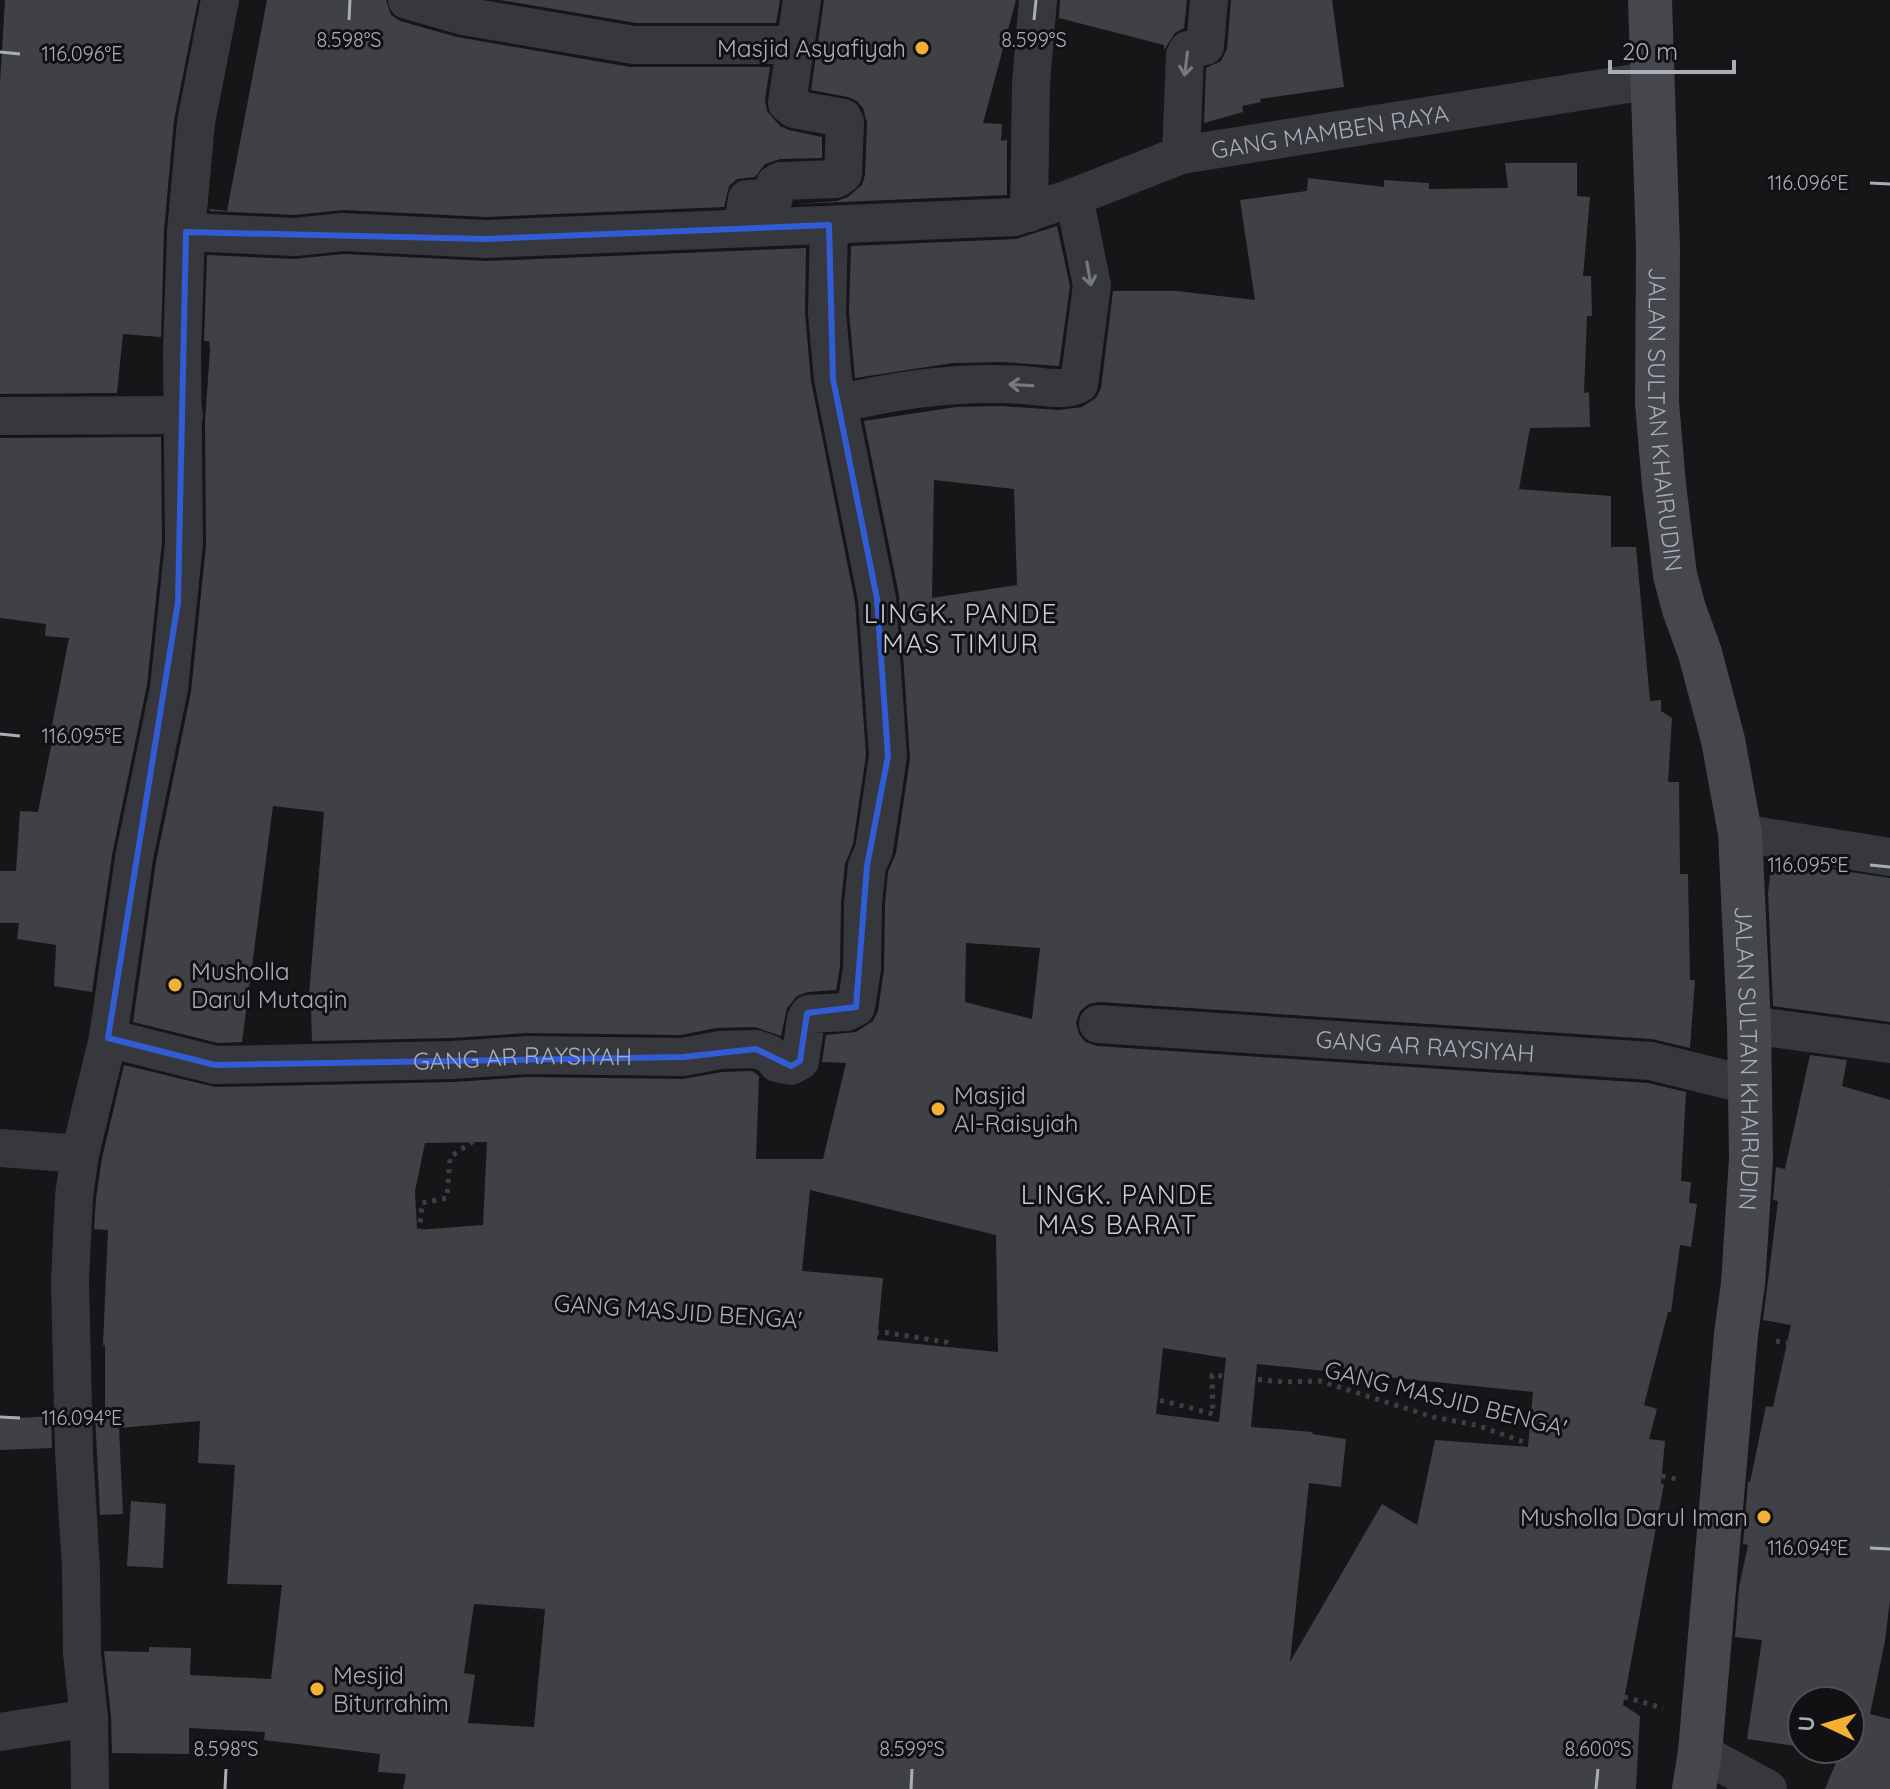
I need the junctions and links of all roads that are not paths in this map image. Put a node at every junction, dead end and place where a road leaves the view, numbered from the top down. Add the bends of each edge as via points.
1 (220, 0) edge
2 (407, 0) edge
3 (802, 0) edge
4 (1038, 0) edge
5 (1209, 0) edge
6 (1650, 0) edge
7 (795, 45) junction
8 (1653, 80) junction
9 (1181, 155) junction
10 (1074, 197) junction
11 (1022, 215) junction
12 (829, 225) junction
13 (754, 227) junction
14 (186, 232) junction
15 (839, 404) junction
16 (184, 415) junction
17 (0, 416) edge
18 (1740, 833) junction
19 (1890, 857) edge
20 (1098, 1024) dead end
21 (1749, 1025) junction
22 (108, 1038) junction
23 (1890, 1044) edge
24 (1748, 1085) junction
25 (0, 1148) edge
26 (80, 1154) junction
27 (89, 1718) junction
28 (0, 1732) edge
29 (1699, 1753) edge
30 (90, 1789) edge
31 (1768, 1789) edge

1 - 14 street via 196,122
2 - 7 street via 463,16 620,43
3 - 7 street
4 - 11 street
5 -> 9 street via 1205,46 1185,55
6 - 8 main road, JALAN SULTAN KHAIRUDIN
7 - 13 street via 787,103 843,118 843,174 836,179 781,181 775,184 774,198 747,199 745,212 755,214
8 - 9 street, GANG MAMBEN RAYA
8 - 18 main road, JALAN SULTAN KHAIRUDIN via 1657,403 1664,485 1675,575 1723,740
9 - 10 street, GANG MAMBEN RAYA
10 - 11 street, GANG MAMBEN RAYA
10 -> 15 street via 1092,285 1079,384 935,386
11 - 12 street, GANG MAMBEN RAYA
12 - 13 street, GANG MAMBEN RAYA
12 - 15 street via 827,313
13 - 14 street, GANG MAMBEN RAYA via 486,239
14 - 16 street
15 - 22 street, GANG AR RAYSIYAH via 877,599 888,756 867,866 856,1007 809,1014 796,1065 777,1063 756,1049 683,1057 527,1055 215,1065
16 - 17 street
16 - 22 street via 184,543 169,688 134,858
18 - 19 street
18 - 21 main road, JALAN SULTAN KHAIRUDIN
20 - 24 street, GANG AR RAYSIYAH via 1651,1061
21 - 23 street
21 - 24 main road, JALAN SULTAN KHAIRUDIN
22 - 26 street
24 - 29 main road, JALAN SULTAN KHAIRUDIN via 1751,1159 1743,1284
25 - 26 street
26 - 27 street via 70,1281 82,1653
27 - 28 street
27 - 30 street
29 - 31 street

